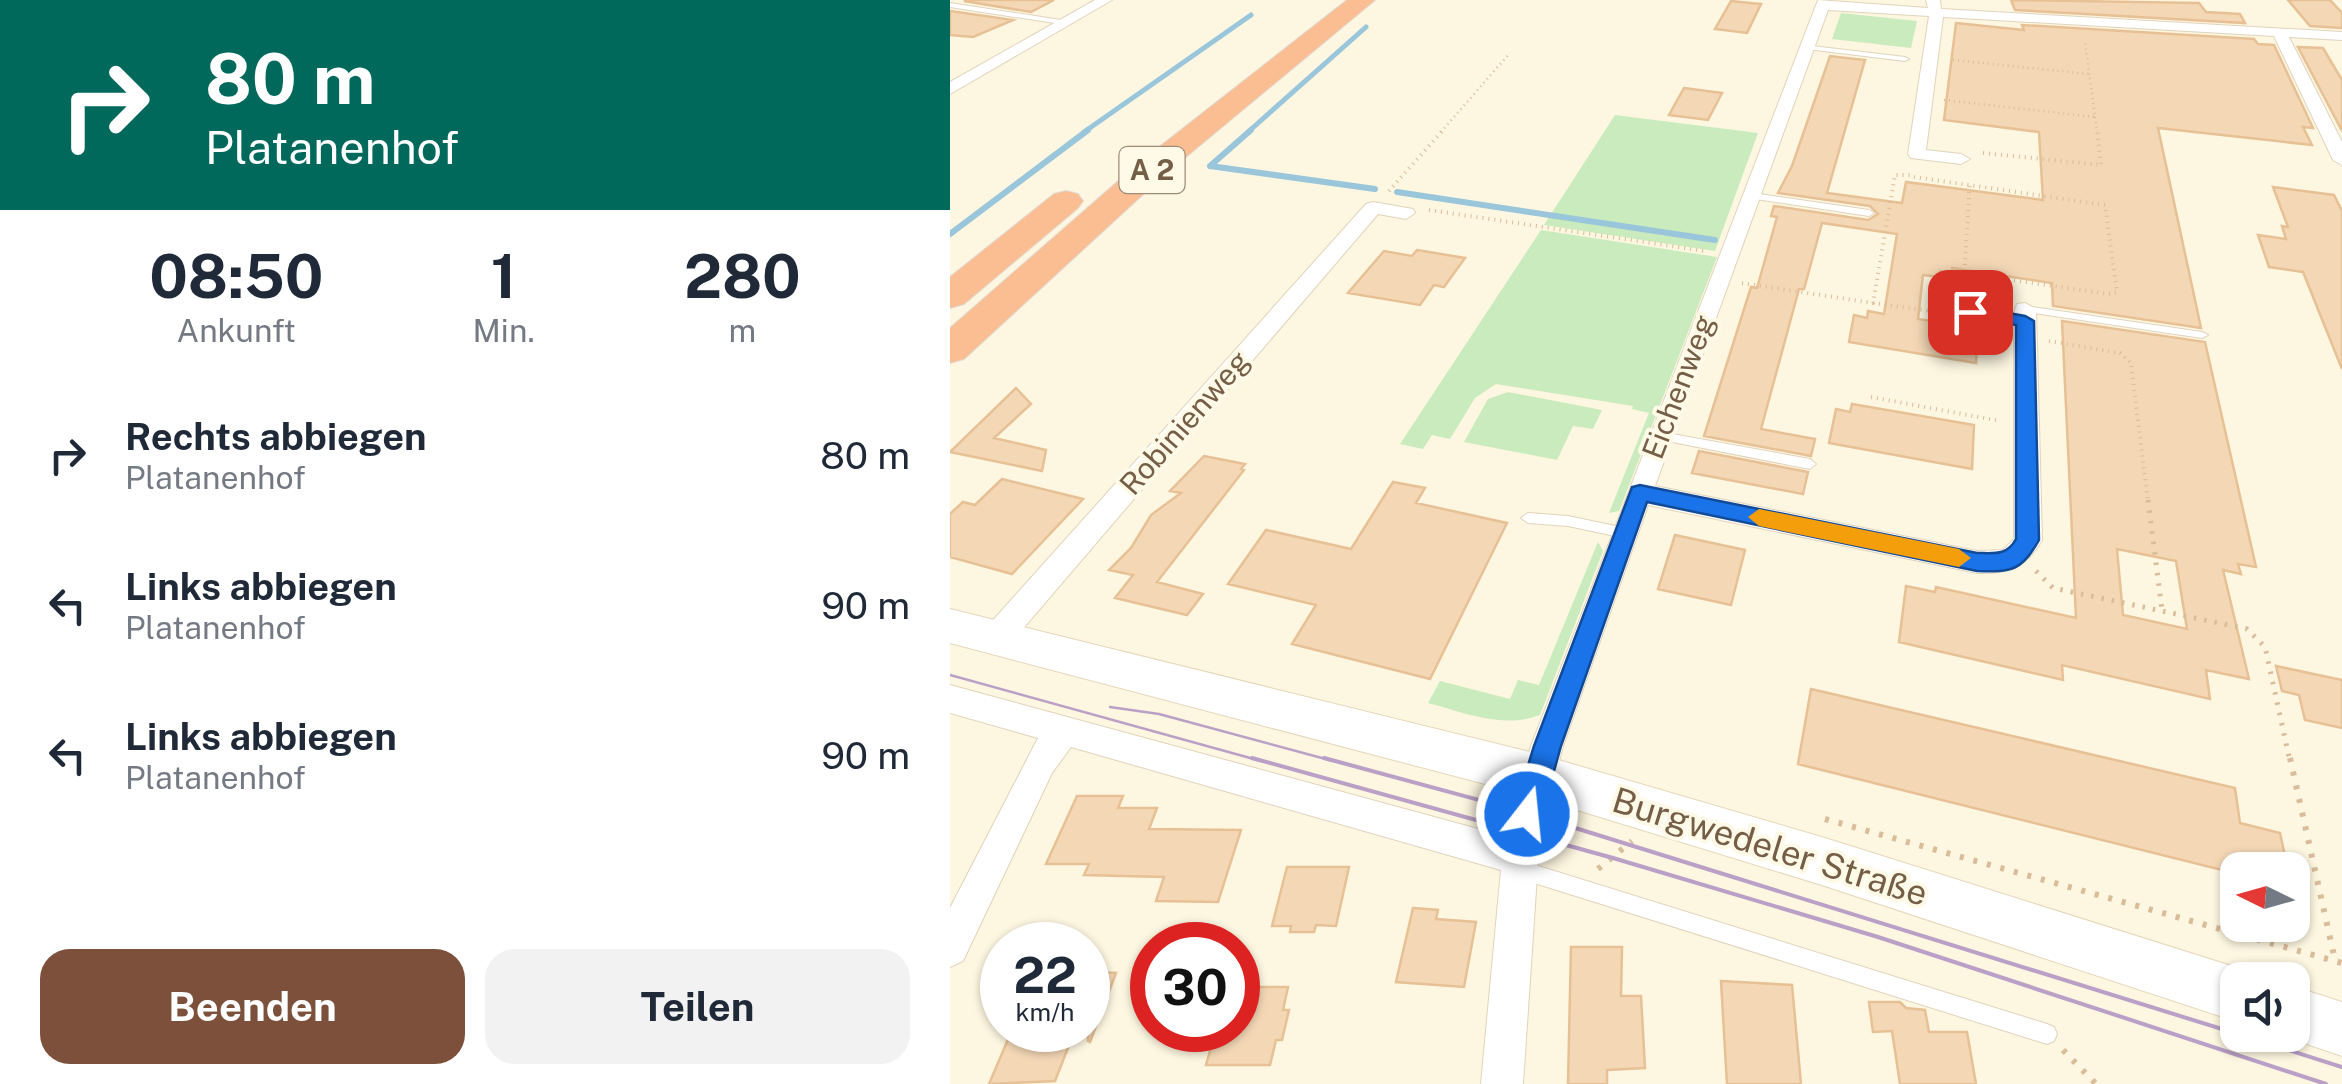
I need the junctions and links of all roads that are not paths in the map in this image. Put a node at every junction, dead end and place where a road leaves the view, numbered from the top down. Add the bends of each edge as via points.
1 (1105, 0) edge
2 (1327, 0) edge
3 (1363, 0) edge
4 (1824, 3) edge
5 (950, 5) edge
6 (1935, 6) edge
7 (1061, 22) junction
8 (2280, 33) junction
9 (2342, 36) edge
10 (1807, 48) junction
11 (1905, 58) dead end
12 (950, 90) edge
13 (2342, 160) edge
14 (1968, 161) road end
15 (1752, 196) junction
16 (1406, 213) road end
17 (1869, 213) dead end
18 (950, 296) edge
19 (1970, 312) dead end
20 (2025, 322) junction
21 (2202, 336) dead end
22 (950, 350) edge
23 (1661, 436) junction
24 (1810, 464) dead end
25 (1640, 493) junction
26 (1528, 518) dead end
27 (1625, 533) junction
28 (950, 626) edge
29 (997, 637) junction
30 (950, 699) edge
31 (1065, 729) junction
32 (1538, 776) junction
33 (1521, 864) junction
34 (950, 948) edge
35 (2220, 989) edge
36 (2310, 1019) edge
37 (2342, 1029) edge
38 (2047, 1034) road end
39 (1502, 1084) edge

1 - 7 street
2 - 18 highway, A 2
3 - 22 highway, A 2 via 1246,89
4 - 6 street
4 - 10 street, Eichenweg
5 - 7 lane
6 - 8 street
6 - 14 street via 1917,154
7 - 12 street
8 - 9 street
8 - 13 street
10 - 11 lane
10 - 15 street, Eichenweg
15 - 17 lane
15 - 23 street, Eichenweg
16 - 29 street, Robinienweg via 1374,208
19 - 20 street
20 - 21 lane
20 - 25 street via 2028,540 2020,555 2004,563
23 - 24 lane
23 - 25 street, Eichenweg
25 - 27 street, Eichenweg
26 - 27 lane
27 - 32 street, Eichenweg
28 - 29 main road, Burgwedeler Straße
29 - 32 main road, Burgwedeler Straße
30 - 31 street
31 - 33 street
31 - 34 street via 1040,762
32 - 33 street, Eichenweg via 1522,831
32 - 35 main road, Burgwedeler Straße
33 - 38 lane
33 - 39 street, Eichenweg
36 - 37 main road

